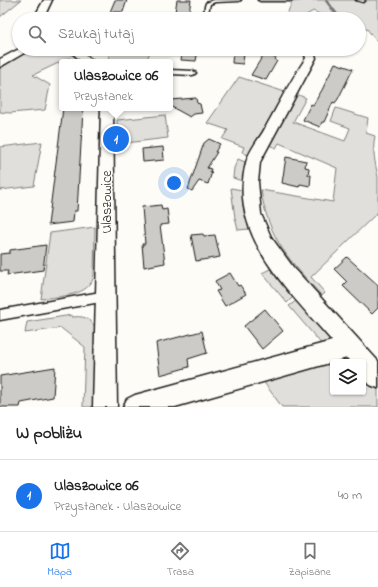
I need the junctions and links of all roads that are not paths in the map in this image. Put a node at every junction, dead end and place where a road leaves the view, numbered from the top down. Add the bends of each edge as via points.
1 (48, 0) edge
2 (239, 0) edge
3 (260, 0) edge
4 (290, 0) edge
5 (42, 12) edge
6 (206, 12) edge
7 (14, 56) edge
8 (310, 56) edge
9 (0, 64) edge
10 (173, 72) edge
11 (193, 73) dead end
12 (107, 111) edge
13 (106, 296) junction
14 (0, 315) edge
15 (351, 346) junction
16 (378, 377) edge
17 (105, 407) edge
18 (135, 407) edge

1 - 5 street
2 - 6 lane via 208,3
3 - 4 lane
7 - 9 street
8 - 15 street via 253,162 250,182 251,203 258,229 274,257
10 - 11 lane
12 - 13 street, Ulaszowice
13 - 14 lane
13 - 17 street, Ulaszowice
15 - 16 street
15 - 18 street

